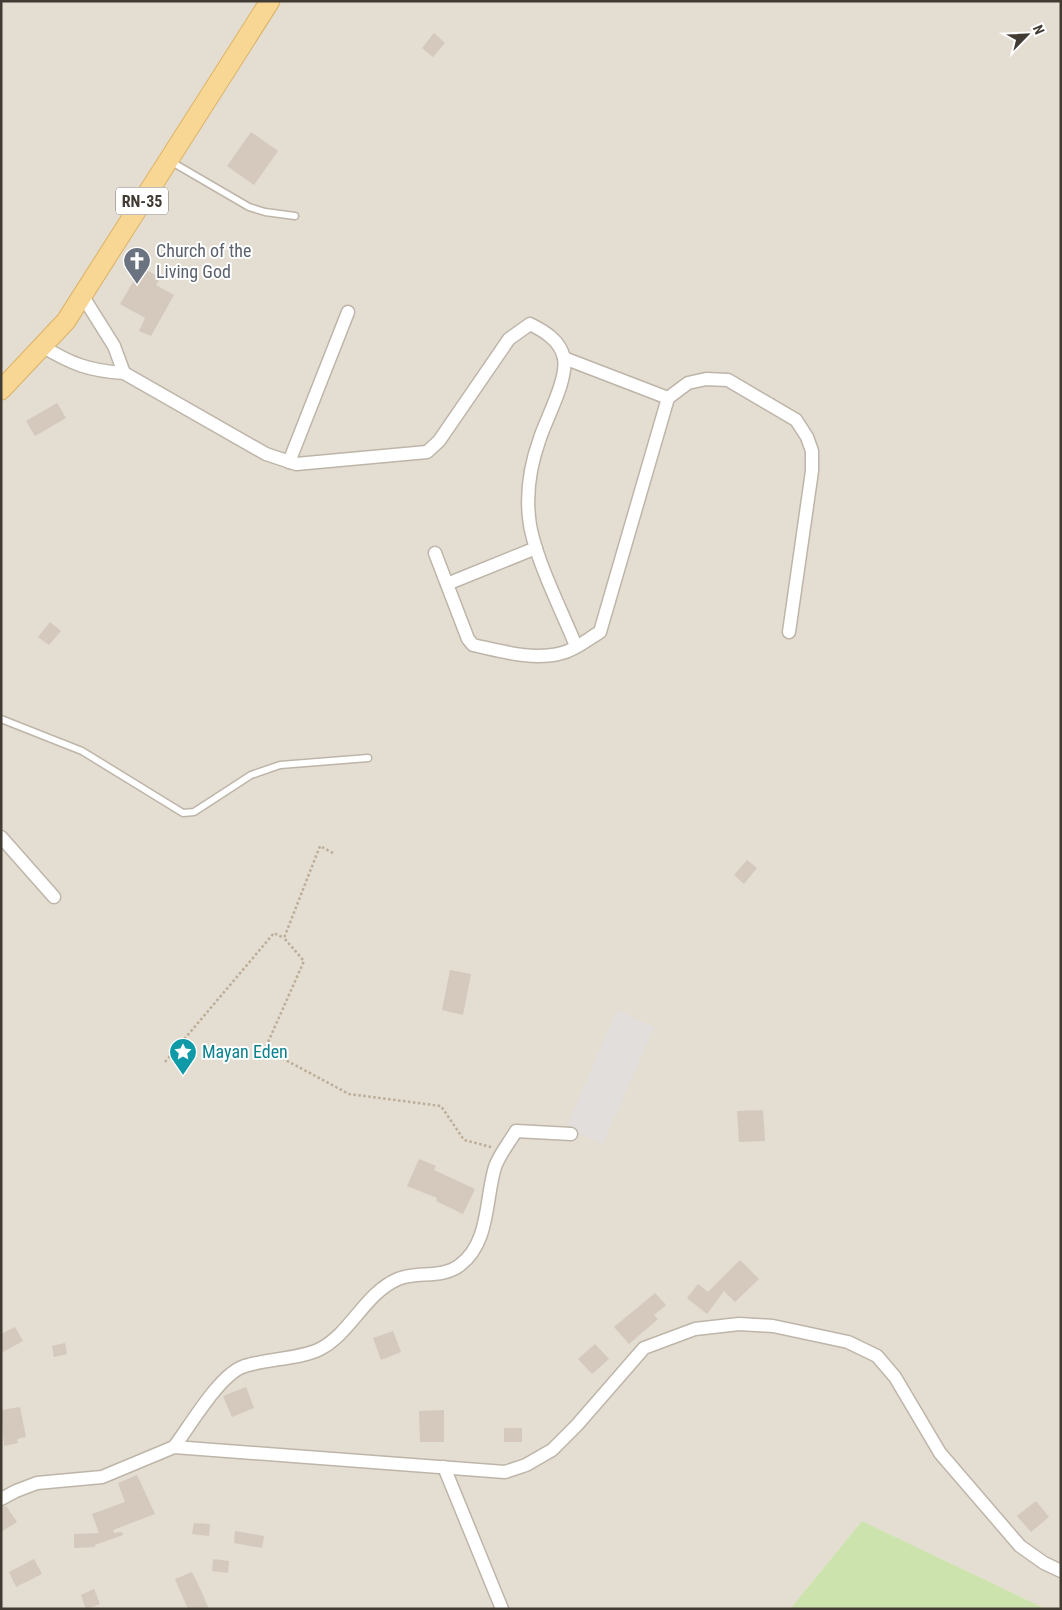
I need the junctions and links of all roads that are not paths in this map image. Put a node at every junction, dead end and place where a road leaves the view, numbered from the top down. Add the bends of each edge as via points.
1 (270, 1) edge
2 (168, 160) junction
3 (295, 216) dead end
4 (82, 295) junction
5 (348, 312) dead end
6 (42, 346) junction
7 (564, 358) junction
8 (124, 373) junction
9 (1, 390) edge
10 (668, 398) junction
11 (289, 462) junction
12 (536, 548) junction
13 (435, 553) dead end
14 (447, 584) junction
15 (789, 632) dead end
16 (576, 646) junction
17 (1, 719) edge
18 (368, 758) dead end
19 (1, 837) edge
20 (54, 897) dead end
21 (571, 1134) dead end
22 (174, 1447) junction
23 (444, 1468) junction
24 (1, 1499) edge
25 (1061, 1571) edge
26 (502, 1609) edge

1 - 2 main road, RN-35
2 - 3 lane via 249,207
2 - 4 main road, RN-35
4 - 6 main road, RN-35 via 66,321
4 - 8 street via 114,346
5 - 11 street
6 - 8 street via 69,363 100,372
6 - 9 main road, RN-35
7 - 10 street
7 - 11 street via 554,340 530,324 509,339 439,441 427,452 296,464
7 - 12 street via 562,378 531,466 529,518
8 - 11 street via 266,454
10 - 15 street via 688,383 706,379 728,380 796,420 807,437 812,451 812,471
10 - 16 street via 600,632
12 - 14 street
12 - 16 street
13 - 14 street
14 - 16 street via 472,645 526,656 562,653
17 - 18 lane via 82,751 183,813 194,812 251,775 280,765
19 - 20 street
21 - 22 street via 516,1131 496,1167 484,1225 475,1249 460,1266 440,1274 399,1278 379,1290 339,1335 319,1350 241,1368 218,1386
22 - 23 street
22 - 24 street via 102,1477 38,1483
23 - 25 street via 505,1472 526,1465 552,1450 644,1348 665,1338 695,1329 738,1324 773,1326 848,1342 877,1356 894,1377 940,1453 964,1482 1020,1546 1044,1564
23 - 26 street

